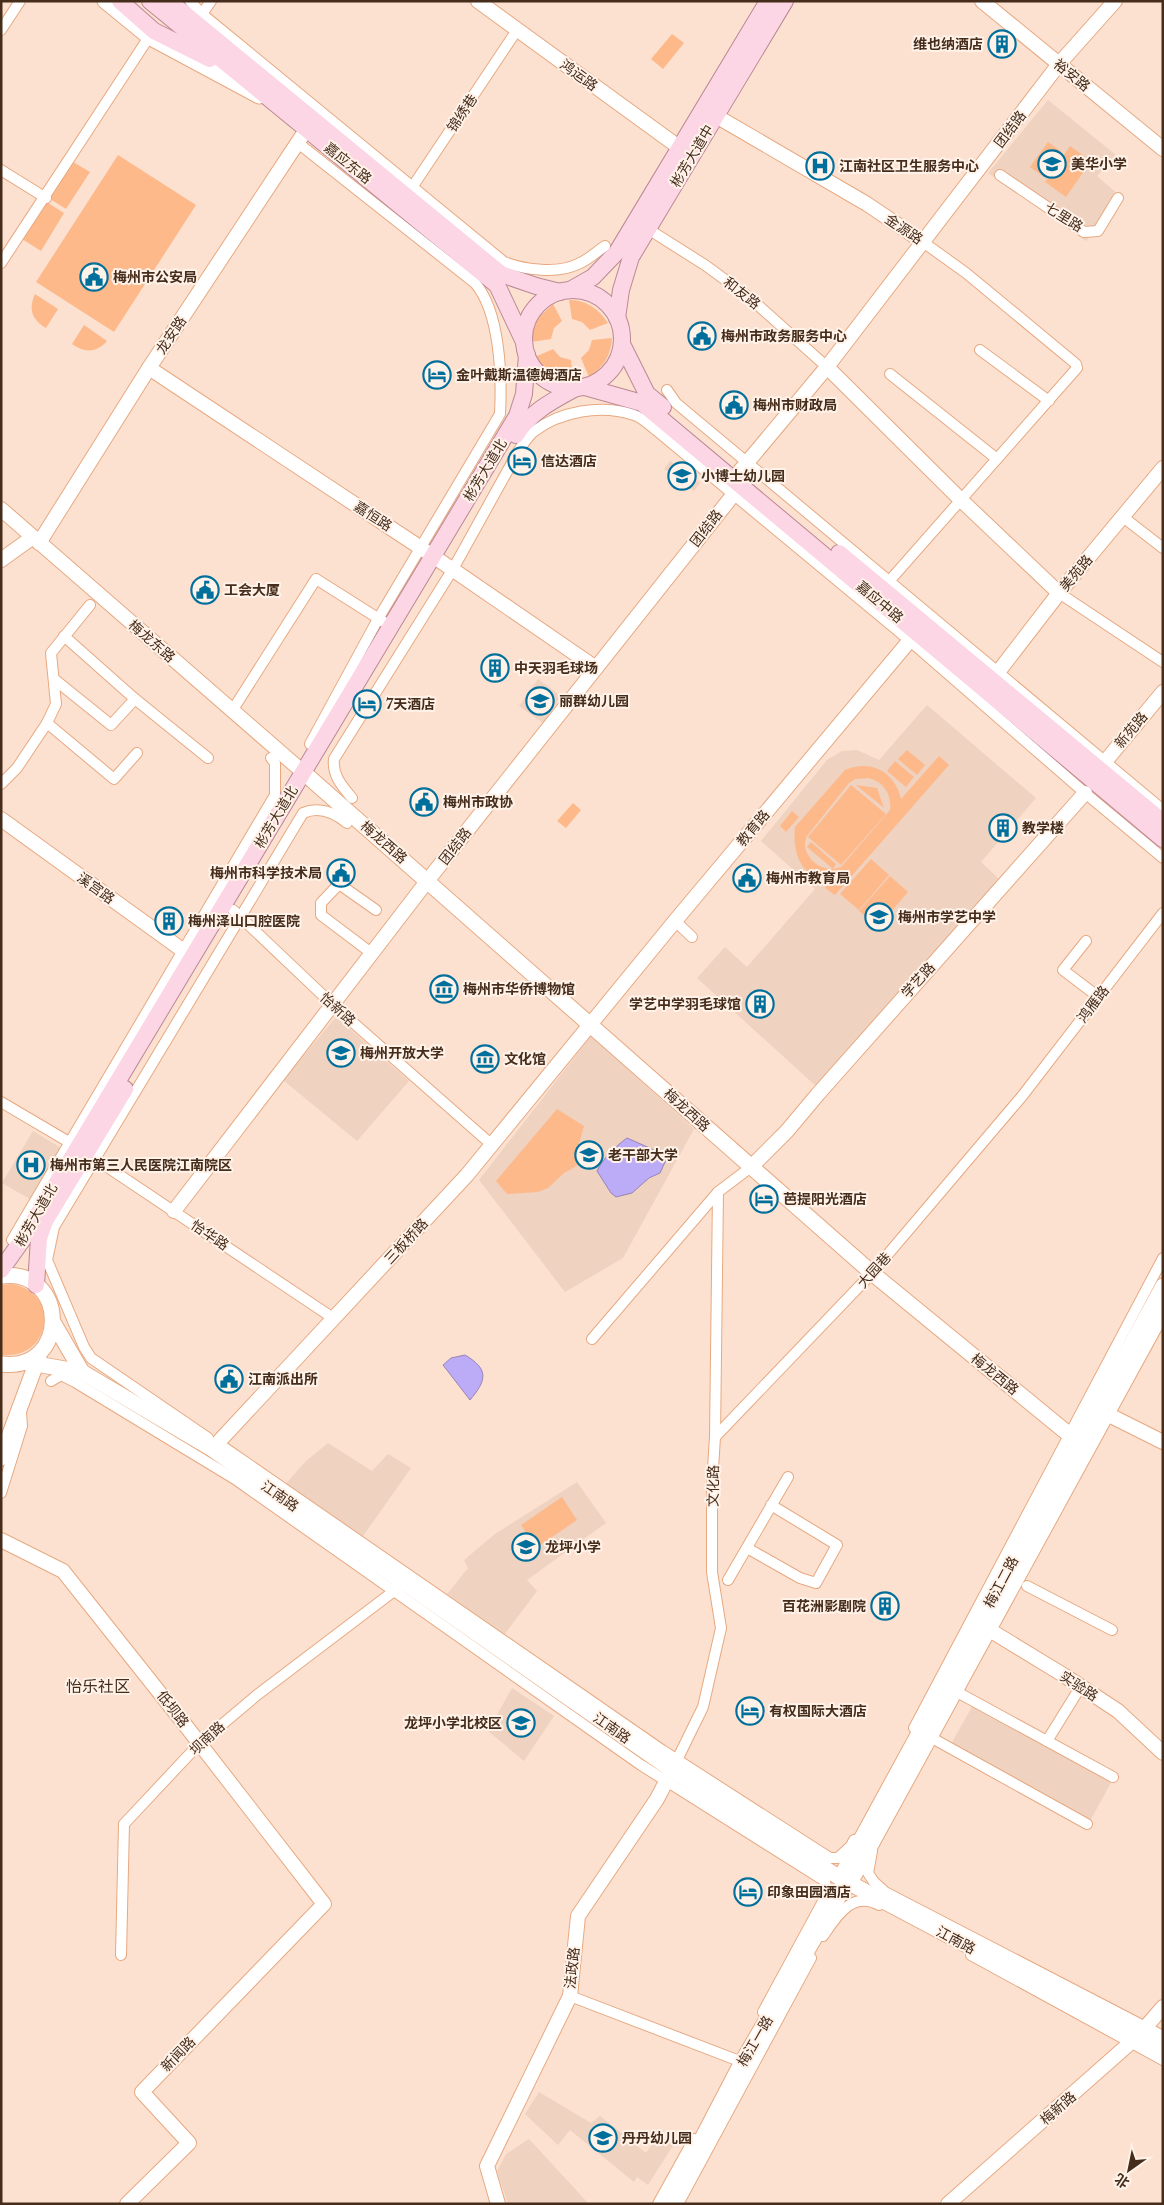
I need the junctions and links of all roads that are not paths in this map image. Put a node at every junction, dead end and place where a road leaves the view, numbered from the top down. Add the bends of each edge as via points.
1 (20, 1) edge
2 (105, 1) edge
3 (148, 1) edge
4 (169, 1) edge
5 (190, 1) edge
6 (211, 1) edge
7 (478, 1) edge
8 (768, 1) edge
9 (785, 1) edge
10 (982, 1) edge
11 (1115, 1) edge
12 (126, 6) edge
13 (198, 19) junction
14 (1, 30) edge
15 (517, 30) junction
16 (149, 36) junction
17 (1059, 64) junction
18 (234, 71) junction
19 (273, 104) junction
20 (716, 116) junction
21 (302, 136) junction
22 (680, 148) junction
23 (1163, 149) edge
24 (1, 170) edge
25 (1000, 175) dead end
26 (409, 192) junction
27 (46, 198) junction
28 (1118, 198) dead end
29 (648, 230) junction
30 (923, 242) junction
31 (604, 246) dead end
32 (1, 263) edge
33 (565, 291) junction
34 (617, 318) junction
35 (622, 344) junction
36 (526, 348) junction
37 (980, 350) dead end
38 (827, 367) junction
39 (149, 368) junction
40 (890, 374) dead end
41 (580, 387) junction
42 (668, 390) dead end
43 (1049, 400) junction
44 (997, 460) junction
45 (1163, 468) edge
46 (738, 483) junction
47 (961, 500) junction
48 (1, 509) edge
49 (1123, 517) junction
50 (36, 540) junction
51 (1163, 548) edge
52 (437, 558) junction
53 (1, 560) edge
54 (892, 578) dead end
55 (1059, 593) junction
56 (90, 605) dead end
57 (384, 623) junction
58 (64, 636) junction
59 (913, 636) junction
60 (1163, 662) edge
61 (596, 668) junction
62 (995, 677) junction
63 (54, 679) junction
64 (1163, 692) edge
65 (135, 699) junction
66 (232, 711) junction
67 (47, 723) junction
68 (310, 744) dead end
69 (137, 753) dead end
70 (208, 758) dead end
71 (271, 758) dead end
72 (1102, 765) junction
73 (307, 776) junction
74 (1, 784) edge
75 (1085, 793) junction
76 (352, 798) dead end
77 (1163, 810) edge
78 (1, 819) edge
79 (1163, 822) edge
80 (347, 823) dead end
81 (1163, 839) edge
82 (1163, 858) edge
83 (428, 880) junction
84 (376, 910) dead end
85 (1163, 913) edge
86 (236, 914) junction
87 (675, 921) junction
88 (692, 937) dead end
89 (1086, 941) dead end
90 (366, 949) dead end
91 (187, 954) junction
92 (1092, 992) dead end
93 (332, 1004) junction
94 (591, 1025) junction
95 (1023, 1095) joint
96 (1, 1102) edge
97 (492, 1144) junction
98 (82, 1150) junction
99 (751, 1167) junction
100 (718, 1192) junction
101 (174, 1211) junction
102 (12, 1240) dead end
103 (1163, 1258) edge
104 (1, 1270) edge
105 (872, 1273) junction
106 (1, 1276) edge
107 (36, 1285) junction
108 (1163, 1286) edge
109 (1163, 1311) edge
110 (333, 1318) junction
111 (54, 1322) junction
112 (1163, 1327) edge
113 (592, 1339) dead end
114 (34, 1360) junction
115 (1, 1364) edge
116 (82, 1372) junction
117 (51, 1381) dead end
118 (21, 1406) junction
119 (1105, 1413) junction
120 (714, 1437) junction
121 (1073, 1438) junction
122 (1163, 1442) edge
123 (215, 1445) junction
124 (1, 1458) edge
125 (788, 1476) dead end
126 (1, 1493) edge
127 (771, 1505) junction
128 (1, 1540) edge
129 (747, 1548) junction
130 (728, 1580) dead end
131 (1027, 1586) dead end
132 (399, 1587) junction
133 (988, 1629) junction
134 (1112, 1630) dead end
135 (1081, 1686) junction
136 (957, 1692) dead end
137 (932, 1738) dead end
138 (1047, 1741) junction
139 (200, 1743) junction
140 (1163, 1752) edge
141 (672, 1770) junction
142 (1113, 1777) dead end
143 (1087, 1824) dead end
144 (845, 1880) junction
145 (324, 1904) joint
146 (121, 1956) dead end
147 (570, 1996) junction
148 (1163, 2007) edge
149 (1138, 2036) junction
150 (1163, 2036) edge
151 (1163, 2049) edge
152 (1163, 2060) edge
153 (739, 2061) junction
154 (127, 2204) edge
155 (498, 2204) edge
156 (658, 2204) edge
157 (668, 2204) edge
158 (678, 2204) edge
159 (948, 2204) edge

1 - 14 street
2 - 16 main road
3 - 12 main road via 141,9
3 - 18 main road, 嘉应东路
4 - 13 main road, 嘉应东路
5 - 13 street
6 - 13 street
7 - 15 street, 鸿运路
8 - 22 main road, 彬芳大道中
9 - 20 main road, 彬芳大道中
10 - 17 street, 裕安路
11 - 17 street, 团结路
12 - 18 main road via 154,31
13 - 26 main road, 嘉应东路
15 - 22 street, 鸿运路
15 - 26 street, 锦绣巷
16 - 19 main road
16 - 27 street
17 - 23 street, 裕安路
17 - 30 street, 团结路
18 - 19 main road, 嘉应东路
19 - 21 main road, 嘉应东路
20 - 29 main road, 彬芳大道中
20 - 30 street, 金源路 via 867,204
21 - 36 main road, 嘉应东路 via 497,285
21 - 39 street, 龙安路
21 - 52 street via 484,294 495,332 502,389 500,414
22 - 33 main road, 彬芳大道中 via 617,252 593,277
24 - 27 street
25 - 28 street, 七里路 via 1084,232 1098,231
26 - 31 street via 496,258 519,268 557,269 578,264
26 - 33 main road, 嘉应东路 via 502,274 536,286
27 - 32 street
29 - 34 main road, 彬芳大道中 via 631,258
29 - 38 street, 和友路 via 705,264 750,298
30 - 38 street, 团结路
30 - 43 street, 金源路 via 966,273 1076,364 1077,368
33 - 34 main road via 580,291 598,297
33 - 36 main road via 536,308 526,325
34 - 35 main road
35 - 41 main road via 613,368 601,380
35 - 46 main road, 嘉应中路 via 647,394
36 - 41 main road via 542,377 558,386
36 - 52 main road, 彬芳大道北 via 524,394 517,416
37 - 43 street
38 - 46 street, 团结路
38 - 47 street
39 - 50 street, 龙安路
39 - 52 street, 嘉恒路
40 - 44 street
41 - 46 main road, 嘉应中路 via 642,402
41 - 52 main road, 彬芳大道北 via 538,409 524,423
42 - 62 street via 676,403
43 - 44 street
44 - 47 street
45 - 49 street, 美苑路
46 - 52 street via 635,415 597,410 573,413 532,433
46 - 59 main road, 嘉应中路
46 - 61 street, 团结路
46 - 62 main road, 嘉应中路
47 - 54 street
47 - 55 street
48 - 50 street, 梅龙东路
49 - 51 street
49 - 55 street, 美苑路
50 - 53 street
50 - 66 street, 梅龙东路
52 - 57 main road, 彬芳大道北
52 - 61 street, 嘉恒路
52 - 73 main road, 彬芳大道北
52 - 76 street via 334,759 333,768
55 - 60 street
55 - 62 street, 美苑路
56 - 58 street
57 - 66 street via 316,579
57 - 68 street
57 - 73 main road, 彬芳大道北
58 - 63 street via 51,653
58 - 65 street
59 - 75 street
59 - 81 main road, 嘉应中路
59 - 87 street, 教育路
61 - 83 street, 团结路
62 - 72 main road, 嘉应中路
63 - 65 street via 111,725
63 - 67 street via 56,704
64 - 72 street, 新苑路
65 - 70 street
66 - 73 street, 梅龙东路
67 - 69 street via 114,779
67 - 74 street via 17,768
71 - 91 street via 275,763 276,795
72 - 77 street
72 - 79 main road, 嘉应中路
73 - 83 main road, 梅龙西路
73 - 86 main road, 彬芳大道北
73 - 91 main road, 彬芳大道北
75 - 82 street
75 - 99 street, 学艺路 via 787,1131
78 - 91 street, 溪宫路
80 - 86 street via 330,813 312,809 303,813
83 - 93 street, 团结路
83 - 94 main road, 梅龙西路
84 - 90 street via 339,884 321,903 321,914
85 - 95 street, 鸿雁路
86 - 93 street, 怡新路
86 - 98 main road, 彬芳大道北
87 - 88 street
87 - 94 street, 教育路
89 - 92 street via 1063,970
91 - 98 main road, 彬芳大道北
93 - 97 street, 怡新路
93 - 101 street, 团结路
94 - 97 street, 三板桥路
94 - 99 main road, 梅龙西路
95 - 105 street, 大园巷
96 - 98 street, 怡华路
97 - 110 street, 三板桥路
98 - 101 street, 怡华路
98 - 102 street
98 - 104 main road, 彬芳大道北
98 - 107 main road, 彬芳大道北 via 39,1238
98 - 123 street via 54,1227 47,1260 84,1348 91,1358
99 - 100 street
99 - 105 main road, 梅龙西路
100 - 113 street
100 - 120 street, 文化路
101 - 110 street, 怡华路
103 - 121 street
105 - 120 street, 大园巷
105 - 121 main road, 梅龙西路
106 - 107 main road via 20,1277
107 - 111 main road via 51,1305
108 - 121 main road, 梅江二路
109 - 119 main road, 梅江二路
110 - 123 street, 三板桥路
111 - 114 main road via 50,1338
111 - 116 main road
112 - 150 street via 870,1854 868,1873 886,1892
114 - 115 main road, 江南路
114 - 116 main road, 江南路
114 - 118 main road
116 - 123 main road, 江南路
117 - 132 street via 61,1375 76,1382 235,1479
118 - 124 main road
118 - 126 street via 22,1426
119 - 122 street
119 - 133 main road, 梅江二路
120 - 141 street, 文化路 via 712,1572 720,1628 703,1707
121 - 141 street via 851,1846 838,1858 830,1858
121 - 144 main road, 梅江二路
123 - 132 main road, 江南路
123 - 141 street
125 - 127 street
127 - 129 street
127 - 129 street via 838,1545 816,1583 800,1578
128 - 139 street, 低坝路 via 62,1570
129 - 130 street
131 - 134 street
132 - 139 street, 坝南路 via 257,1694
132 - 141 main road, 江南路
133 - 135 street, 实验路
133 - 144 main road, 梅江二路
135 - 138 street
135 - 140 street, 实验路 via 1118,1711
136 - 138 street
137 - 143 street
138 - 142 street
139 - 145 street, 低坝路
139 - 146 street, 坝南路 via 124,1824
141 - 144 main road, 江南路
141 - 147 street, 法政路 via 657,1799 578,1916
141 - 153 street via 827,1884 827,1894
144 - 149 main road, 江南路
144 - 153 main road, 梅江一路 via 839,1896
145 - 154 street, 新闻路 via 142,2092 190,2143
147 - 153 street
147 - 155 street, 法政路 via 487,2166
148 - 149 street, 梅新路
149 - 151 main road, 江南路
149 - 159 street, 梅新路
152 - 158 street via 872,1901 859,1901 841,1911 821,1940
153 - 156 street
153 - 157 main road, 梅江一路

